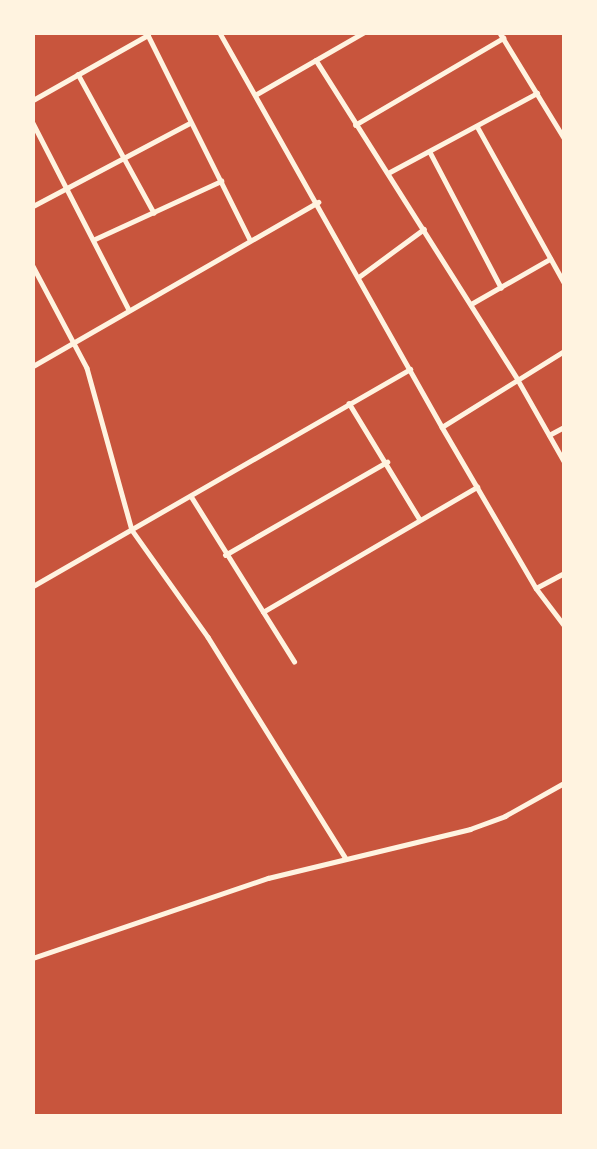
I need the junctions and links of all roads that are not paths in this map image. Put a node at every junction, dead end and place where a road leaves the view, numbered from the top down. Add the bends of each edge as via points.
1 (220, 33) edge
2 (363, 33) edge
3 (502, 36) edge
4 (316, 60) junction
5 (78, 74) junction
6 (537, 93) junction
7 (254, 95) junction
8 (33, 100) edge
9 (33, 122) edge
10 (190, 123) junction
11 (355, 125) junction
12 (477, 125) junction
13 (564, 138) edge
14 (430, 152) junction
15 (124, 156) junction
16 (388, 173) junction
17 (221, 181) junction
18 (69, 187) junction
19 (318, 202) junction
20 (33, 206) edge
21 (153, 213) junction
22 (424, 229) junction
23 (96, 239) junction
24 (250, 240) junction
25 (550, 259) junction
26 (33, 266) edge
27 (360, 276) junction
28 (36, 278) edge
29 (564, 282) edge
30 (501, 287) junction
31 (471, 304) junction
32 (129, 310) junction
33 (73, 344) junction
34 (564, 351) edge
35 (33, 366) edge
36 (410, 369) junction
37 (518, 380) junction
38 (349, 403) junction
39 (564, 426) edge
40 (442, 427) junction
41 (548, 435) junction
42 (564, 461) edge
43 (387, 462) junction
44 (477, 486) junction
45 (191, 496) junction
46 (419, 518) junction
47 (132, 530) junction
48 (225, 555) junction
49 (564, 573) edge
50 (33, 586) edge
51 (536, 588) junction
52 (263, 612) junction
53 (564, 625) edge
54 (294, 661) dead end
55 (564, 783) edge
56 (345, 857) junction
57 (33, 958) edge

1 - 7 street
2 - 4 street
3 - 6 street
3 - 11 street
4 - 7 street
4 - 11 street
5 - 8 street
5 - 10 street via 146,34
5 - 15 street
6 - 12 street
6 - 13 street
7 - 19 street
9 - 18 street
10 - 15 street
10 - 17 street
11 - 16 street
12 - 14 street
12 - 25 street
14 - 16 street
14 - 30 street
15 - 18 street
15 - 21 street
16 - 22 street
17 - 21 street
17 - 24 street
18 - 20 street
18 - 23 street
19 - 24 street
19 - 27 street
21 - 23 street
22 - 27 street
22 - 31 street
23 - 32 street
24 - 32 street
25 - 29 street
25 - 30 street
26 - 28 street
27 - 36 street
28 - 33 street
30 - 31 street
31 - 37 street
32 - 33 street
33 - 35 street
33 - 47 street via 100,405
34 - 37 street
36 - 38 street
36 - 40 street
37 - 40 street
37 - 41 street
38 - 43 street
38 - 45 street
39 - 41 street
40 - 44 street
41 - 42 street
43 - 46 street
43 - 48 street
44 - 46 street
44 - 51 street
45 - 47 street
45 - 48 street
46 - 52 street
47 - 50 street
47 - 56 street via 208,637
48 - 52 street
49 - 51 street
51 - 53 street
52 - 54 street
55 - 56 street via 479,825
56 - 57 street via 268,878

